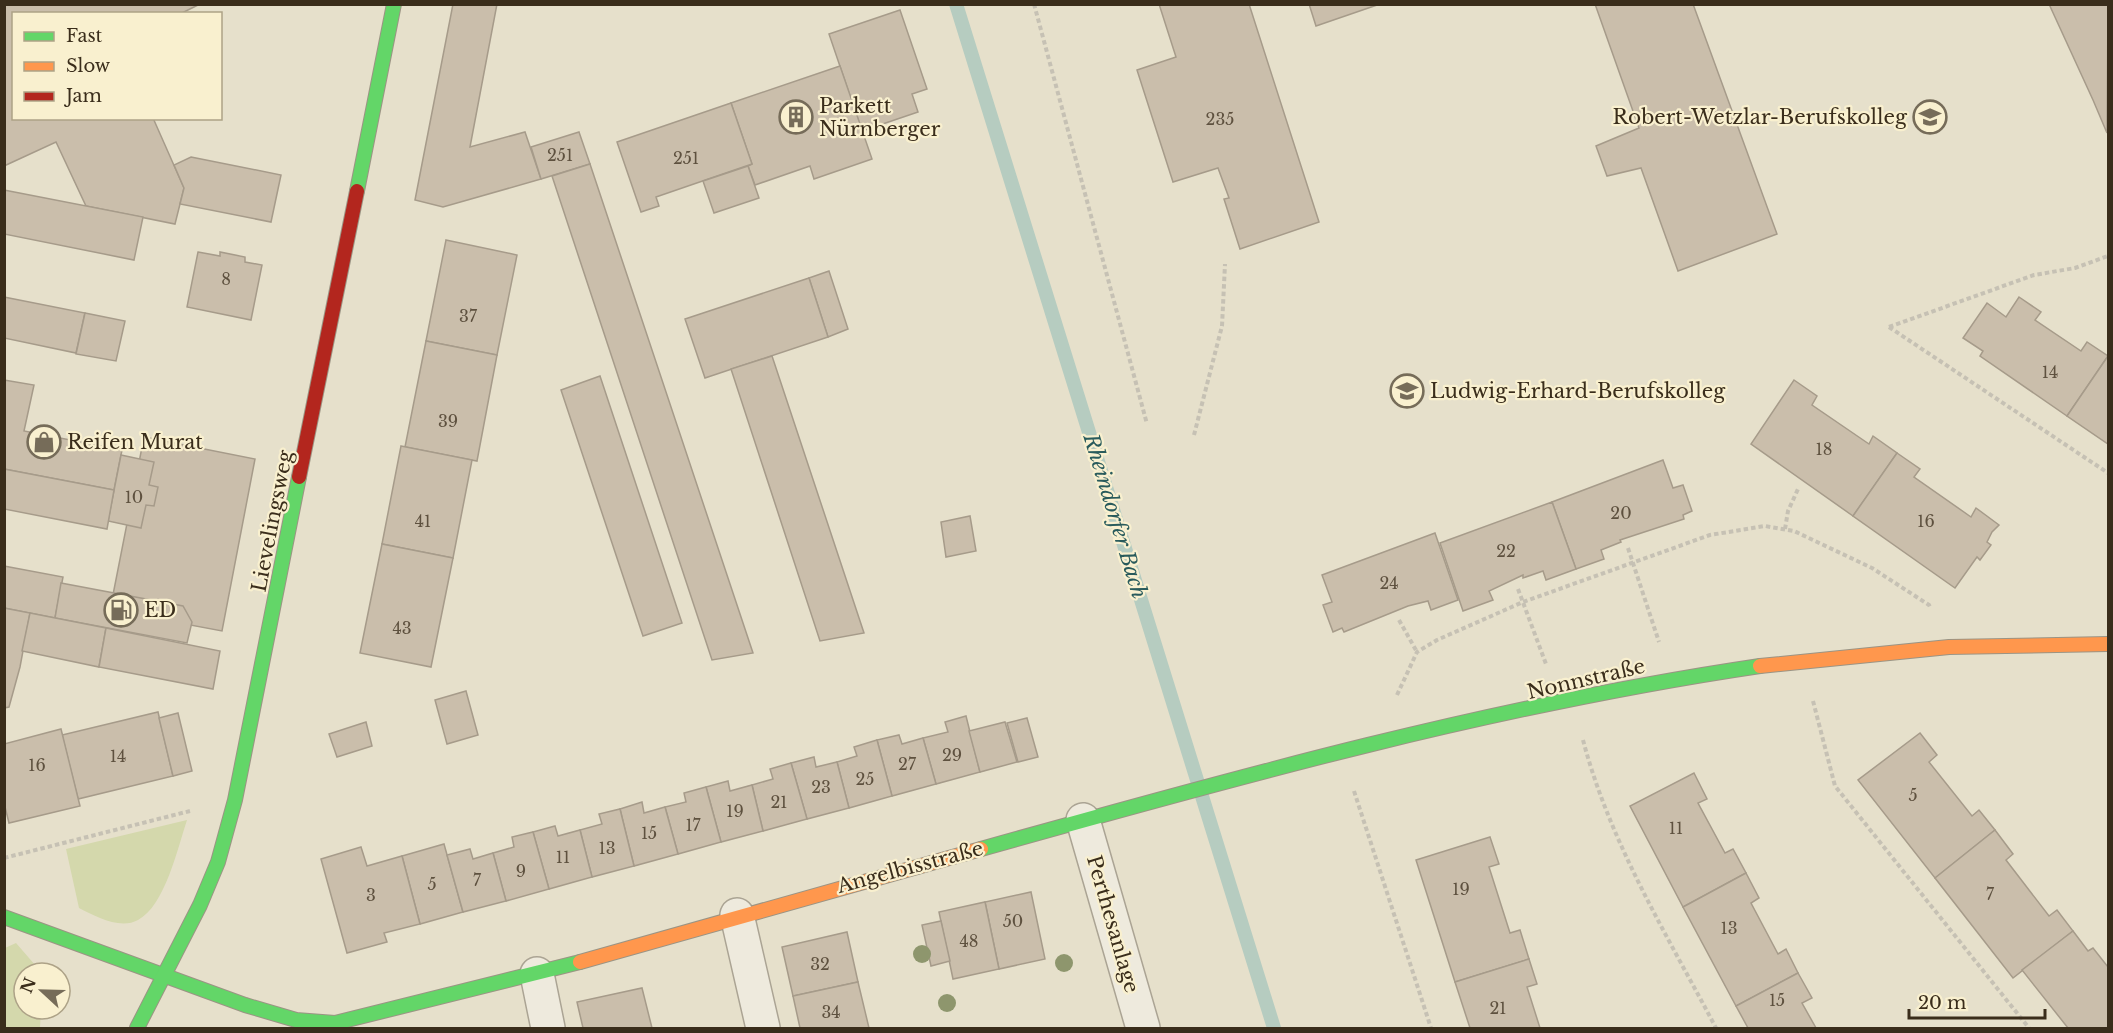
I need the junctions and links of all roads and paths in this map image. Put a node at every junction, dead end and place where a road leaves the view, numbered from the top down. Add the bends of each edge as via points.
1 (394, 4) edge
2 (1034, 4) edge
3 (2109, 256) edge
4 (1226, 264) dead end
5 (1147, 424) dead end
6 (1194, 435) dead end
7 (2109, 473) edge
8 (1798, 489) dead end
9 (1785, 529) junction
10 (1628, 548) dead end
11 (1634, 562) junction
12 (1518, 589) dead end
13 (1523, 602) junction
14 (1399, 620) dead end
15 (2109, 644) edge
16 (1949, 647) junction
17 (1417, 652) junction
18 (1803, 660) junction
19 (1672, 680) junction
20 (1567, 703) junction
21 (1390, 739) junction
22 (1341, 750) junction
23 (235, 800) junction
24 (1083, 820) junction
25 (4, 858) edge
26 (738, 915) junction
27 (4, 917) edge
28 (537, 974) junction
29 (167, 975) junction
30 (335, 1026) edge
31 (138, 1029) edge
32 (548, 1029) edge
33 (763, 1029) edge
34 (1143, 1029) edge
35 (1431, 1029) edge
36 (1716, 1029) edge
37 (2029, 1029) edge

1 - 23 street, Lievelingsweg
2 - 5 path
3 - 7 path via 2075,268 2024,278 1889,327
4 - 6 path via 1222,326
8 - 9 path
9 - 11 path via 1765,526 1710,535
9 - 16 path via 1872,568 1929,604
10 - 11 path
11 - 13 path
11 - 19 path
12 - 13 path
13 - 17 path
13 - 20 path
14 - 17 path
15 - 16 street, Nonnstraße
16 - 18 street, Nonnstraße
17 - 21 path via 1397,693
18 - 19 street, Nonnstraße
18 - 37 path via 1835,786
19 - 20 street, Nonnstraße
20 - 21 street, Nonnstraße
20 - 36 path via 1618,842
21 - 22 street, Nonnstraße
22 - 24 street, Nonnstraße
22 - 35 path
23 - 25 path
23 - 29 street, Lievelingsweg via 218,861
24 - 26 street, Angelbisstraße
24 - 34 street, Perthesanlage
26 - 28 street, Angelbisstraße
26 - 33 street
27 - 29 street, Angelbisstraße
28 - 30 street, Angelbisstraße
28 - 32 street
29 - 30 street, Angelbisstraße via 245,1005 296,1020
29 - 31 street, Lievelingsweg

